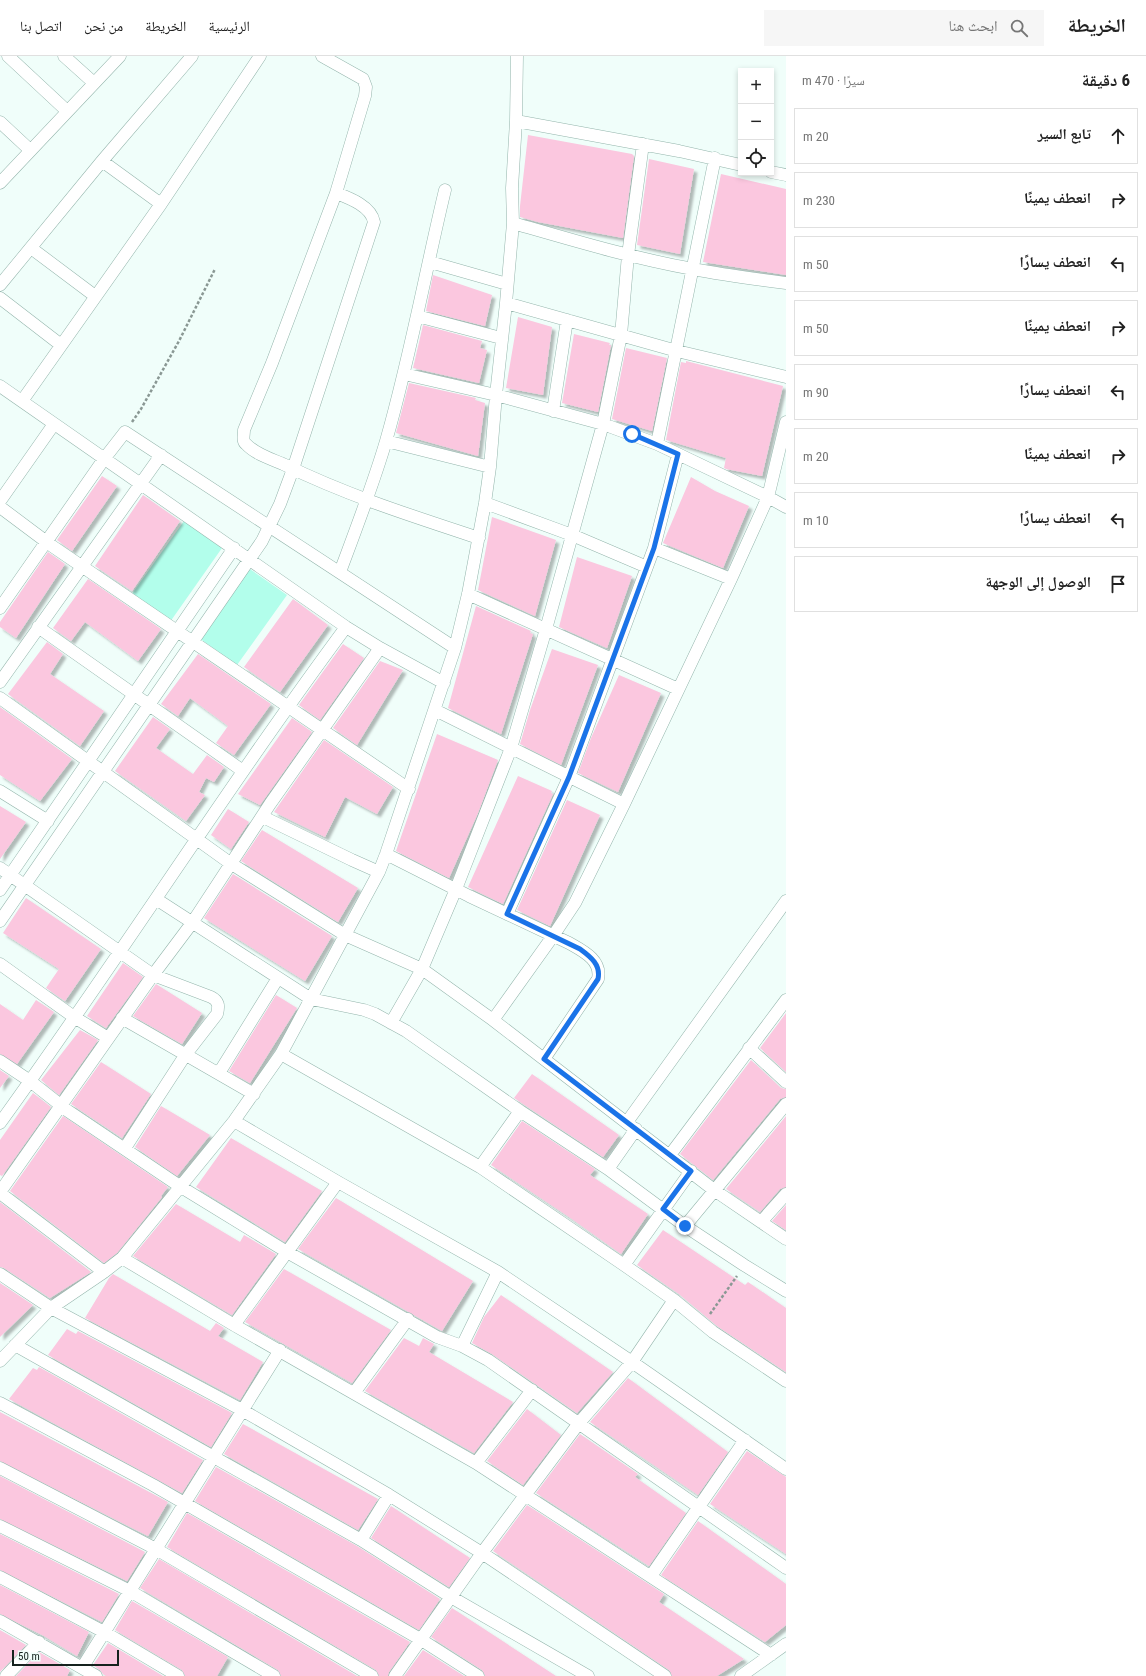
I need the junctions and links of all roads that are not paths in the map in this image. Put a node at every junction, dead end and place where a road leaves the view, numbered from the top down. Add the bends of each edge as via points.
1 (8, 56) edge
2 (64, 56) edge
3 (120, 56) edge
4 (192, 56) edge
5 (260, 56) edge
6 (322, 56) edge
7 (517, 56) edge
8 (94, 83) junction
9 (67, 111) junction
10 (516, 121) junction
11 (0, 122) edge
12 (643, 144) junction
13 (30, 150) junction
14 (715, 158) junction
15 (102, 161) junction
16 (738, 164) edge
17 (774, 173) edge
18 (786, 175) edge
19 (0, 183) edge
20 (445, 190) dead end
21 (336, 194) junction
22 (161, 204) junction
23 (513, 223) junction
24 (31, 248) junction
25 (628, 255) junction
26 (430, 262) junction
27 (693, 269) junction
28 (507, 284) junction
29 (786, 284) edge
30 (0, 285) edge
31 (95, 296) junction
32 (0, 298) edge
33 (506, 303) junction
34 (417, 316) junction
35 (567, 320) junction
36 (620, 334) junction
37 (502, 338) junction
38 (61, 345) junction
39 (677, 351) junction
40 (404, 374) junction
41 (786, 377) edge
42 (1, 390) edge
43 (496, 395) junction
44 (22, 401) junction
45 (553, 411) junction
46 (786, 422) edge
47 (54, 424) junction
48 (603, 424) junction
49 (386, 441) junction
50 (657, 444) junction
51 (678, 454) junction
52 (161, 455) junction
53 (104, 459) junction
54 (490, 467) junction
55 (293, 469) junction
56 (140, 484) junction
57 (768, 497) junction
58 (366, 501) junction
59 (0, 502) edge
60 (485, 503) junction
61 (0, 507) edge
62 (786, 507) edge
63 (270, 526) junction
64 (572, 535) junction
65 (479, 538) junction
66 (46, 542) junction
67 (234, 548) junction
68 (654, 548) junction
69 (250, 559) junction
70 (82, 565) junction
71 (647, 567) junction
72 (340, 572) junction
73 (731, 580) junction
74 (468, 594) junction
75 (0, 608) edge
76 (346, 627) junction
77 (38, 628) junction
78 (546, 629) junction
79 (177, 631) junction
80 (193, 642) junction
81 (380, 648) junction
82 (455, 648) junction
83 (612, 660) junction
84 (0, 682) edge
85 (444, 683) junction
86 (678, 689) junction
87 (135, 695) junction
88 (0, 698) edge
89 (149, 705) junction
90 (287, 706) junction
91 (435, 710) junction
92 (322, 730) junction
93 (511, 748) junction
94 (89, 761) junction
95 (243, 771) junction
96 (103, 772) junction
97 (569, 777) junction
98 (408, 789) junction
99 (0, 791) edge
100 (624, 804) junction
101 (263, 816) junction
102 (48, 821) junction
103 (197, 838) junction
104 (386, 854) junction
105 (230, 863) junction
106 (0, 868) edge
107 (379, 872) junction
108 (11, 875) junction
109 (25, 885) junction
110 (456, 889) junction
111 (0, 890) edge
112 (156, 899) junction
113 (786, 901) edge
114 (507, 914) junction
115 (0, 921) edge
116 (192, 923) junction
117 (346, 935) junction
118 (553, 936) junction
119 (118, 951) junction
120 (0, 964) edge
121 (422, 969) junction
122 (153, 974) junction
123 (278, 978) junction
124 (311, 999) junction
125 (786, 1000) edge
126 (74, 1017) junction
127 (122, 1018) junction
128 (493, 1020) junction
129 (391, 1023) junction
130 (108, 1038) junction
131 (749, 1048) junction
132 (186, 1054) junction
133 (281, 1054) junction
134 (544, 1059) junction
135 (0, 1061) edge
136 (219, 1073) junction
137 (30, 1081) junction
138 (786, 1082) edge
139 (254, 1094) junction
140 (786, 1104) edge
141 (61, 1105) junction
142 (520, 1111) junction
143 (234, 1121) junction
144 (626, 1122) junction
145 (0, 1123) edge
146 (636, 1129) junction
147 (125, 1148) junction
148 (670, 1155) junction
149 (480, 1167) junction
150 (608, 1169) junction
151 (691, 1171) junction
152 (338, 1182) junction
153 (181, 1187) junction
154 (714, 1190) junction
155 (0, 1192) edge
156 (786, 1194) edge
157 (663, 1209) junction
158 (761, 1222) junction
159 (685, 1226) junction
160 (786, 1238) edge
161 (287, 1252) junction
162 (122, 1258) junction
163 (624, 1264) junction
164 (104, 1272) junction
165 (498, 1272) junction
166 (0, 1274) edge
167 (786, 1291) edge
168 (674, 1300) junction
169 (51, 1308) junction
170 (408, 1319) junction
171 (234, 1325) junction
172 (15, 1345) junction
173 (462, 1346) junction
174 (280, 1350) junction
175 (0, 1361) edge
176 (632, 1362) junction
177 (786, 1381) edge
178 (532, 1390) junction
179 (354, 1393) junction
180 (0, 1403) edge
181 (242, 1410) junction
182 (579, 1424) junction
183 (745, 1440) junction
184 (213, 1457) junction
185 (476, 1463) junction
186 (0, 1468) edge
187 (786, 1470) edge
188 (389, 1495) junction
189 (524, 1495) junction
190 (184, 1504) junction
191 (698, 1507) junction
192 (0, 1526) edge
193 (360, 1540) junction
194 (156, 1549) junction
195 (482, 1553) junction
196 (786, 1568) edge
197 (651, 1576) junction
198 (0, 1577) edge
199 (130, 1591) junction
200 (451, 1596) junction
201 (0, 1621) edge
202 (104, 1632) junction
203 (420, 1639) junction
204 (39, 1642) junction
205 (784, 1648) edge
206 (771, 1655) junction
207 (82, 1668) junction
208 (6, 1676) edge
209 (96, 1676) edge
210 (178, 1676) edge
211 (274, 1676) edge
212 (372, 1676) edge
213 (395, 1676) edge
214 (478, 1676) edge
215 (588, 1676) edge
216 (665, 1676) edge
217 (741, 1676) edge

1 - 9 street
2 - 8 street
3 - 8 street
4 - 15 street
5 - 22 street
6 - 21 street via 359,76 366,87
7 - 10 street
8 - 9 street
9 - 13 street
10 - 12 street
10 - 23 street via 512,188
11 - 13 street
12 - 14 street
12 - 25 street
13 - 19 street
14 - 16 street
14 - 27 street
15 - 22 street
15 - 24 street
17 - 18 street
20 - 26 street
21 - 55 street via 361,205 374,222
21 - 55 street via 244,435 244,443 248,446
22 - 31 street
23 - 25 street
23 - 28 street
24 - 30 street
24 - 31 street
25 - 27 street
25 - 36 street
26 - 28 street
26 - 34 street
27 - 29 street
27 - 39 street
28 - 33 street
31 - 38 street
32 - 38 street
33 - 35 street
33 - 37 street
34 - 37 street
34 - 40 street
35 - 36 street
35 - 45 street
36 - 39 street
36 - 48 street
37 - 43 street
38 - 44 street
39 - 41 street
39 - 50 street
40 - 43 street
40 - 49 street
42 - 44 street
43 - 45 street
43 - 54 street
44 - 47 street
45 - 48 street
46 - 57 street
47 - 53 street
47 - 59 street
48 - 50 street
48 - 64 street
49 - 54 street
49 - 58 street
50 - 51 street
51 - 57 street
51 - 68 street
52 - 53 street via 125,432
52 - 56 street
52 - 63 street
53 - 56 street
53 - 66 street
54 - 60 street
55 - 58 street
55 - 63 street
56 - 67 street
56 - 70 street
57 - 62 street
57 - 73 street
58 - 65 street
58 - 72 street
60 - 64 street
60 - 65 street
61 - 66 street
63 - 69 street
63 - 72 street
64 - 71 street
64 - 78 street
65 - 74 street
66 - 70 street
66 - 75 street
67 - 69 street
67 - 79 street
68 - 71 street
68 - 73 street
69 - 76 street
69 - 80 street
70 - 77 street
70 - 79 street
71 - 83 street
72 - 82 street
73 - 86 street
74 - 78 street
74 - 82 street
76 - 81 street
76 - 90 street
77 - 84 street
77 - 87 street
78 - 83 street
78 - 93 street
79 - 80 street
79 - 87 street
80 - 89 street
80 - 90 street
81 - 85 street
81 - 92 street
82 - 85 street
83 - 86 street
83 - 97 street
85 - 91 street
86 - 100 street
87 - 89 street
87 - 94 street
88 - 94 street
89 - 95 street
89 - 96 street
90 - 92 street
90 - 95 street
91 - 93 street
91 - 98 street
92 - 98 street
92 - 101 street
93 - 97 street
93 - 110 street
94 - 96 street
94 - 102 street
95 - 103 street
96 - 103 street
96 - 109 street
97 - 100 street
97 - 114 street
98 - 104 street
99 - 102 street
100 - 118 street via 574,903
101 - 105 street
101 - 107 street
102 - 108 street
103 - 105 street
103 - 112 street
104 - 107 street
104 - 110 street
105 - 116 street
105 - 117 street
106 - 108 street
107 - 117 street
108 - 109 street
108 - 111 street
109 - 115 street
109 - 119 street
110 - 114 street
110 - 121 street
112 - 116 street
112 - 119 street
113 - 144 street
114 - 118 street
116 - 122 street
116 - 123 street
117 - 121 street
117 - 124 street
118 - 128 street
118 - 134 street via 589,956 599,974
119 - 122 street
119 - 126 street
120 - 126 street
121 - 128 street
121 - 129 street
122 - 127 street
122 - 132 street via 212,997 218,1004 216,1014
123 - 124 street
123 - 136 street
124 - 129 street via 364,1010
124 - 133 street
125 - 131 street
126 - 130 street
126 - 137 street
127 - 130 street
127 - 132 street
128 - 134 street
129 - 142 street
130 - 141 street
131 - 138 street
131 - 148 street
132 - 136 street
132 - 147 street
133 - 139 street
133 - 149 street
134 - 144 street
135 - 137 street
136 - 139 street
137 - 141 street
137 - 145 street
139 - 143 street
140 - 154 street
141 - 147 street
141 - 155 street
142 - 149 street
142 - 150 street
143 - 152 street
143 - 153 street
144 - 146 street
146 - 148 street
146 - 150 street
147 - 153 street
148 - 151 street
149 - 163 street
150 - 157 street
151 - 154 street
151 - 157 street
152 - 161 street
152 - 165 street
153 - 161 street
153 - 162 street
154 - 158 street
154 - 159 street
155 - 164 street
156 - 158 street
157 - 159 street
157 - 163 street
158 - 160 street
159 - 167 street
161 - 170 street
161 - 171 street
162 - 164 street
162 - 171 street
163 - 168 street
164 - 169 street
165 - 173 street
165 - 176 street
166 - 169 street
168 - 176 street
168 - 177 street via 713,1332
169 - 172 street
169 - 181 street
170 - 173 street via 437,1337
170 - 179 street
171 - 174 street
172 - 175 street
172 - 184 street
173 - 178 street
174 - 179 street
174 - 181 street
176 - 182 street
176 - 183 street
178 - 182 street
178 - 185 street
179 - 185 street
180 - 190 street via 153,1484
181 - 184 street
181 - 188 street
182 - 189 street
182 - 191 street
183 - 187 street
183 - 191 street
184 - 190 street
184 - 193 street
185 - 189 street
186 - 194 street
188 - 193 street
188 - 195 street
189 - 195 street
189 - 197 street
190 - 194 street
190 - 203 street
191 - 196 street
191 - 197 street
192 - 199 street
193 - 200 street
194 - 199 street
194 - 212 street
195 - 200 street
195 - 216 street
197 - 206 street
198 - 202 street
199 - 202 street
199 - 211 street
200 - 203 street
200 - 215 street
201 - 204 street
202 - 207 street
202 - 210 street
203 - 213 street
203 - 214 street
204 - 207 street
204 - 208 street
205 - 206 street
206 - 217 street
207 - 209 street

